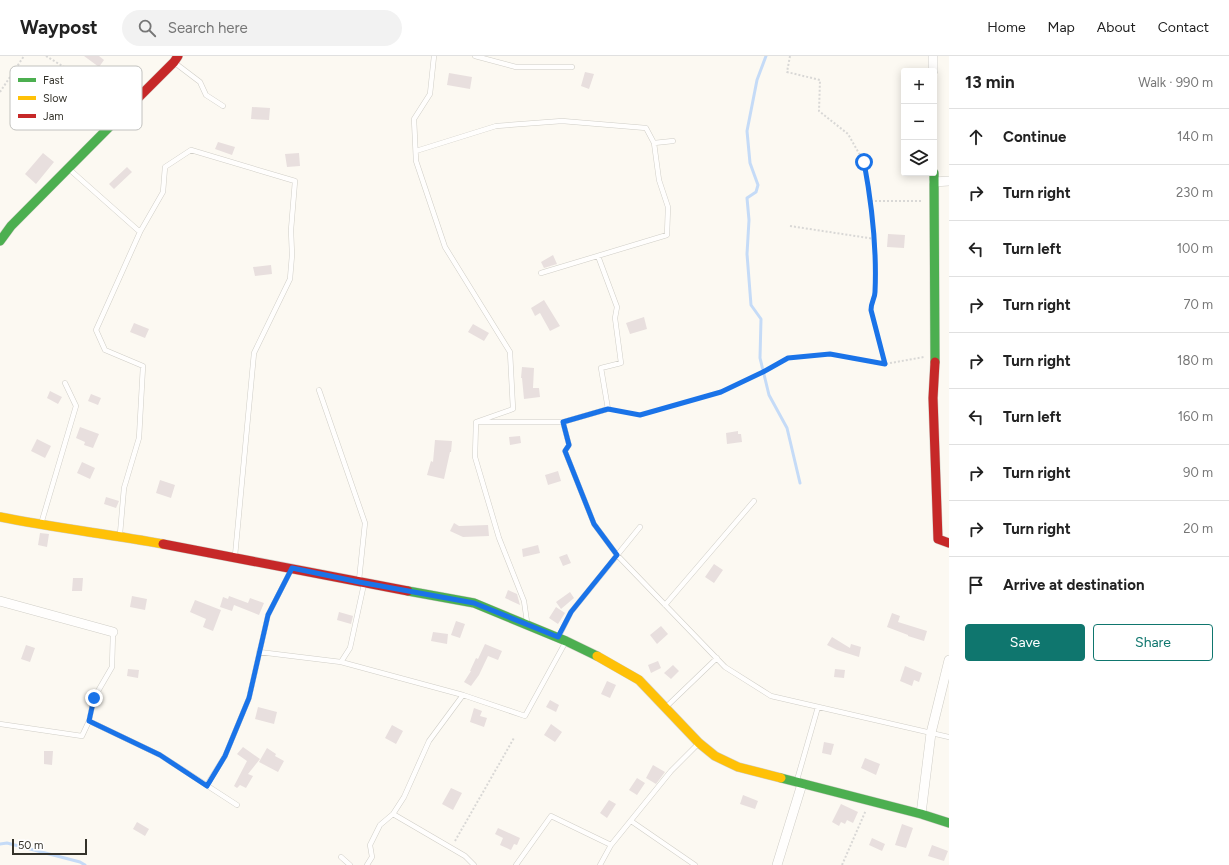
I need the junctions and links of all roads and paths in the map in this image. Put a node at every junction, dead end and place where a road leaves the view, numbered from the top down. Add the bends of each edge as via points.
1 (24, 56) edge
2 (46, 56) edge
3 (434, 56) edge
4 (475, 56) edge
5 (790, 56) edge
6 (933, 56) edge
7 (176, 59) edge
8 (17, 66) edge
9 (62, 66) edge
10 (572, 67) dead end
11 (933, 68) edge
12 (10, 77) edge
13 (0, 92) edge
14 (142, 93) edge
15 (223, 106) dead end
16 (105, 130) edge
17 (673, 141) dead end
18 (654, 142) junction
19 (416, 151) junction
20 (68, 168) junction
21 (934, 178) edge
22 (949, 181) edge
23 (871, 201) junction
24 (934, 201) junction
25 (790, 226) dead end
26 (140, 232) junction
27 (875, 239) junction
28 (0, 241) edge
29 (598, 256) junction
30 (541, 273) dead end
31 (935, 354) junction
32 (885, 364) junction
33 (65, 383) dead end
34 (319, 390) dead end
35 (608, 409) junction
36 (476, 422) junction
37 (563, 422) junction
38 (754, 501) dead end
39 (0, 517) edge
40 (41, 525) junction
41 (640, 527) dead end
42 (120, 536) junction
43 (949, 543) edge
44 (617, 555) junction
45 (235, 558) junction
46 (292, 568) junction
47 (361, 582) junction
48 (0, 600) edge
49 (665, 605) junction
50 (527, 625) junction
51 (113, 632) joint
52 (562, 639) junction
53 (259, 652) junction
54 (717, 658) junction
55 (949, 660) edge
56 (341, 662) junction
57 (464, 695) junction
58 (666, 707) junction
59 (818, 707) junction
60 (89, 721) junction
61 (0, 724) edge
62 (931, 733) junction
63 (949, 737) edge
64 (514, 738) dead end
65 (699, 743) junction
66 (799, 784) junction
67 (207, 786) junction
68 (870, 802) junction
69 (237, 805) dead end
70 (393, 814) junction
71 (921, 814) junction
72 (631, 821) junction
73 (949, 823) edge
74 (611, 845) junction
75 (451, 848) junction
76 (341, 857) dead end
77 (350, 865) edge
78 (366, 865) edge
79 (474, 865) edge
80 (516, 865) edge
81 (600, 865) edge
82 (695, 865) edge
83 (777, 865) edge
84 (842, 865) edge

1 - 8 path
2 - 9 path
3 - 19 lane via 430,94 414,119
4 - 10 lane via 516,67
5 - 23 path via 787,72 820,80 819,111 848,134 864,162
6 - 11 street
7 - 14 street
7 - 15 lane via 200,82 206,95
12 - 13 path
16 - 20 street
17 - 18 lane
18 - 19 lane via 646,128 562,121 496,126
18 - 29 lane via 659,180 668,207 667,235
19 - 36 lane via 416,161 445,247 510,352 513,409
20 - 26 lane
20 - 28 street
21 - 22 street
21 - 24 street
23 - 24 path
23 - 27 path
24 - 31 street
25 - 27 path
26 - 42 lane via 96,330 105,350 143,366 139,438 124,488
26 - 45 lane via 163,192 165,167 191,150 295,181 290,279 254,353
27 - 32 path via 875,295 871,302 871,310
29 - 30 lane
29 - 35 lane via 617,307 615,318 621,363 601,368
31 - 32 path
31 - 43 street via 933,398 938,539
32 - 35 path via 830,354 788,358 721,392 640,415
33 - 40 lane via 76,406
34 - 47 lane via 365,523
35 - 37 lane
36 - 37 lane
36 - 50 lane via 475,457 499,538 524,601
37 - 44 lane via 569,445 565,451 594,524
38 - 49 lane
39 - 40 street
40 - 42 street
41 - 44 lane
42 - 45 street
44 - 49 lane
44 - 52 lane via 571,612
45 - 46 street
46 - 47 street
46 - 53 lane via 268,615
47 - 50 street via 474,603
47 - 56 lane via 350,648
48 - 51 street
49 - 54 lane
50 - 52 street
51 - 60 lane via 112,667 94,698
52 - 57 lane via 525,716
52 - 58 street via 608,661 639,680
53 - 56 lane
53 - 67 lane via 249,698 225,756
54 - 58 lane
54 - 59 lane via 725,667 771,696
55 - 62 street
56 - 57 lane
57 - 70 lane via 429,741 404,797
58 - 65 street
59 - 62 lane
59 - 66 lane
60 - 61 lane via 82,736
60 - 67 lane via 160,755
62 - 63 lane
62 - 71 street
64 - 75 path
65 - 66 street via 715,756 738,767
65 - 72 lane via 671,771
66 - 68 street
66 - 83 street
67 - 69 lane
68 - 71 street
68 - 84 path
70 - 75 lane
70 - 78 lane via 380,825 370,845 372,857
71 - 73 street
72 - 74 lane
72 - 82 lane
74 - 80 lane via 551,816
74 - 81 lane
75 - 79 lane
76 - 77 lane

